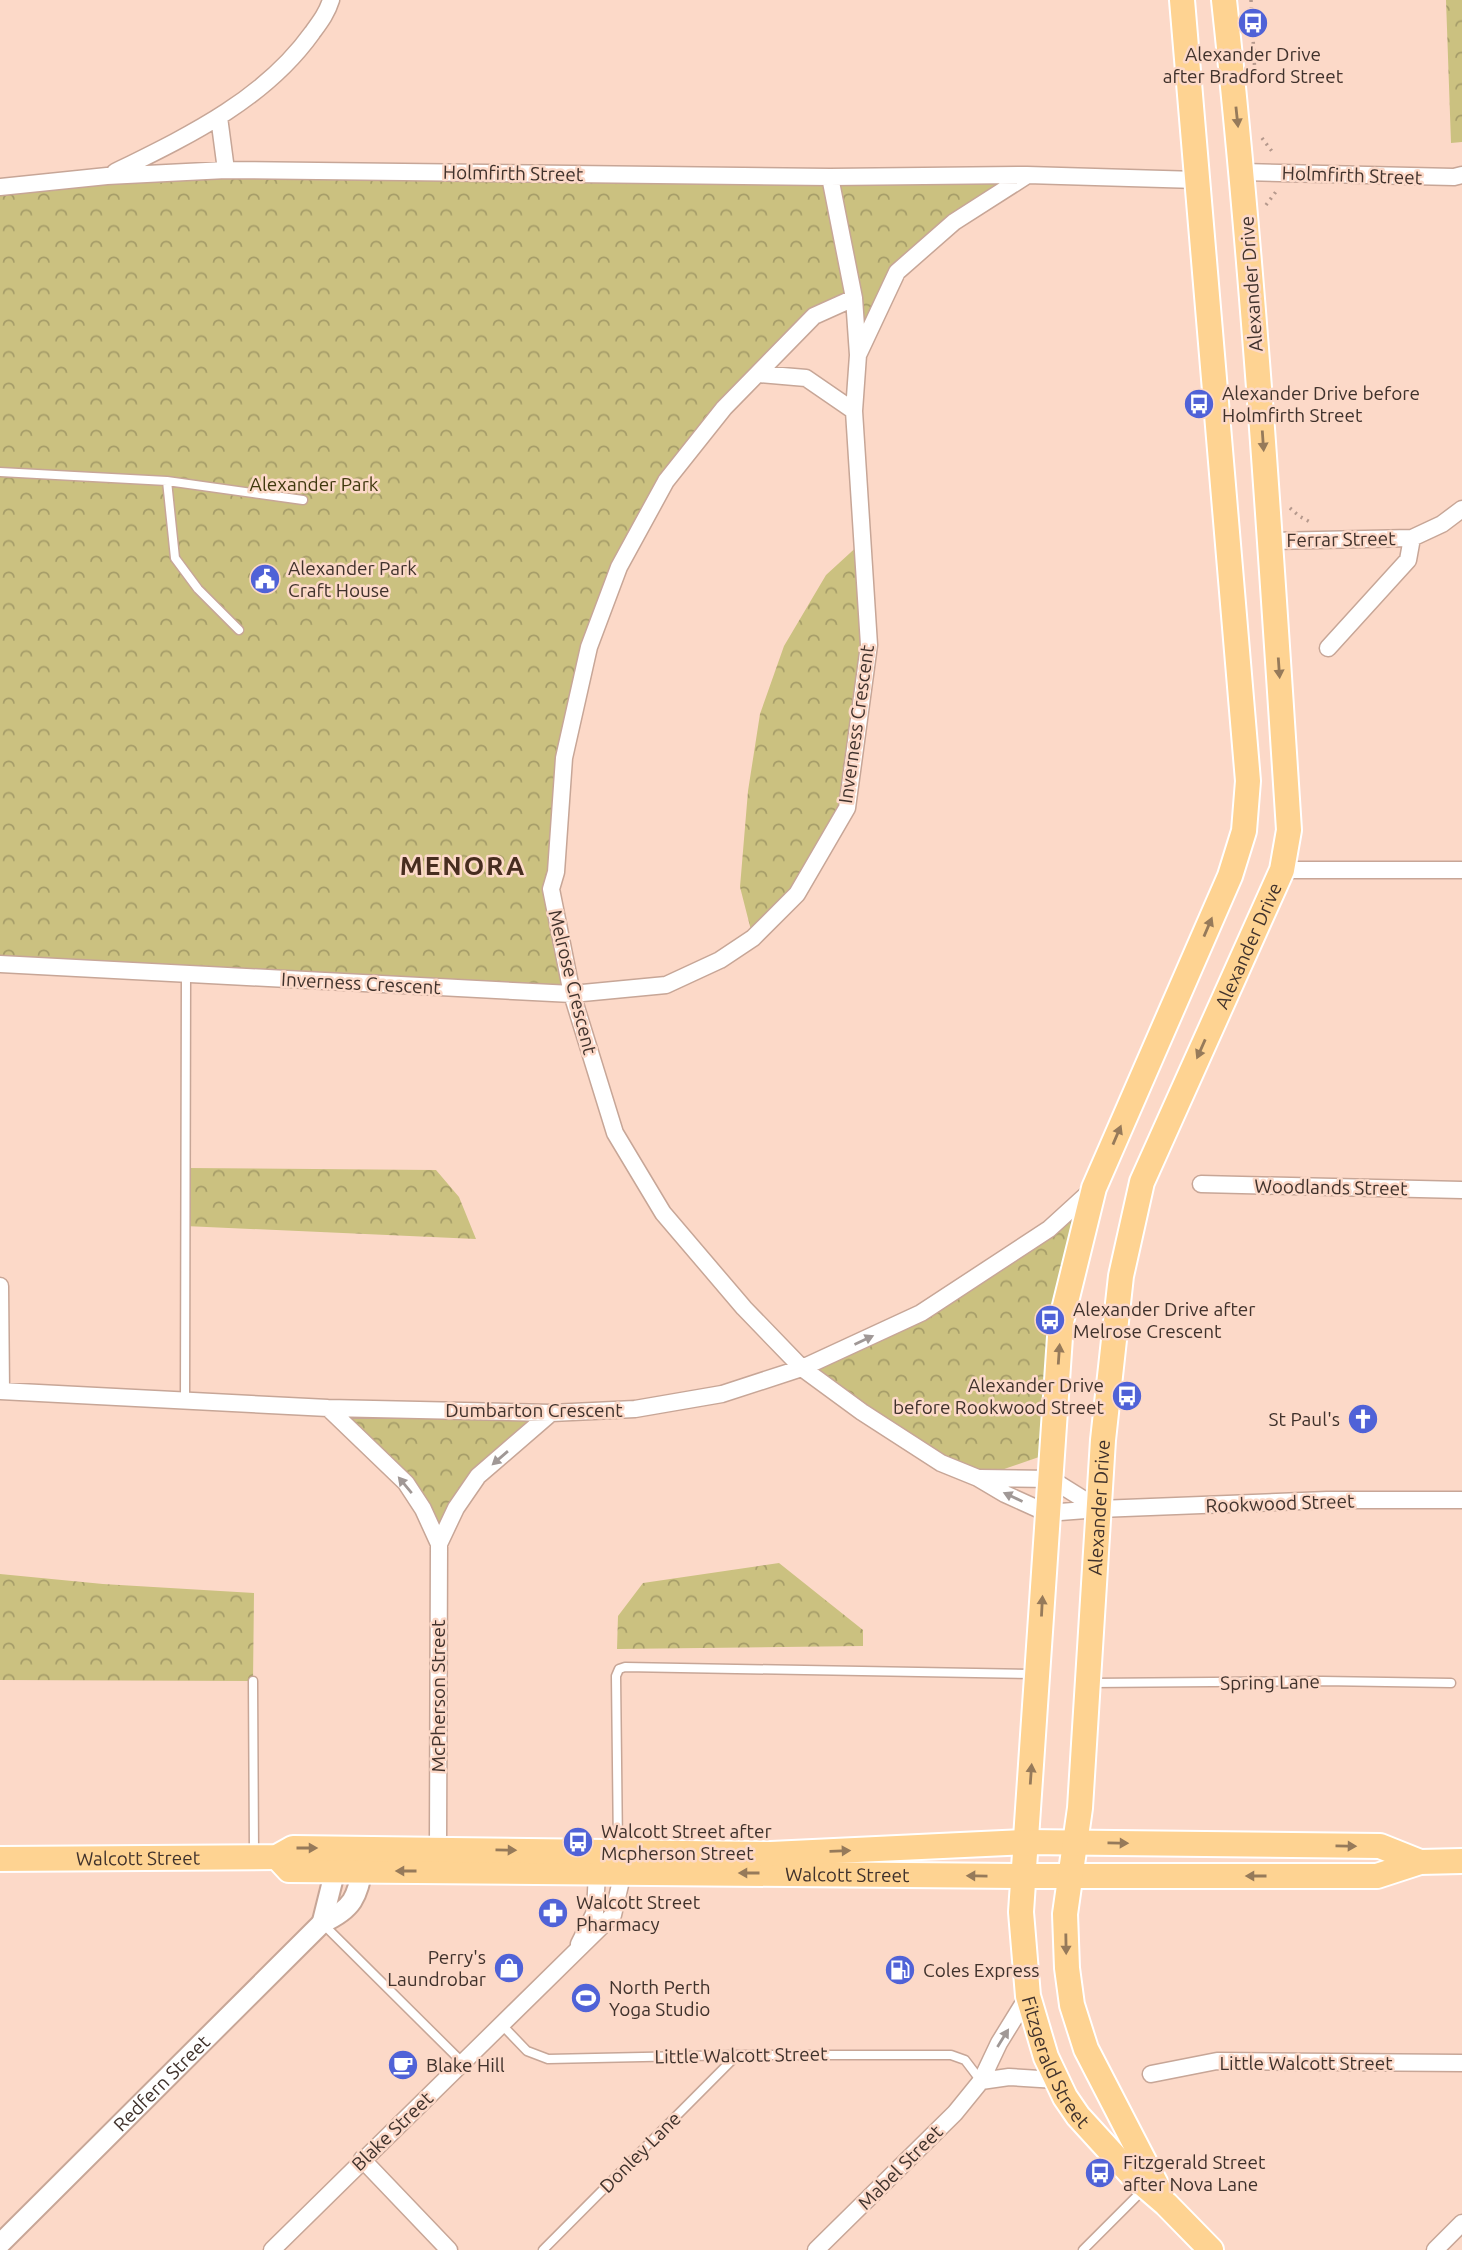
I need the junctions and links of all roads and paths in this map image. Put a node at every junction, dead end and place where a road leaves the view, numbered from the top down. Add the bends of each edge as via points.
1 (331, 0) edge
2 (1182, 0) edge
3 (1224, 0) edge
4 (1251, 0) edge
5 (1255, 78) dead end
6 (219, 117) junction
7 (1260, 130) dead end
8 (1275, 155) dead end
9 (226, 170) junction
10 (1243, 172) junction
11 (1027, 175) junction
12 (1462, 175) edge
13 (107, 176) junction
14 (830, 177) junction
15 (1197, 180) junction
16 (0, 187) edge
17 (854, 298) junction
18 (858, 355) junction
19 (758, 374) junction
20 (854, 411) junction
21 (0, 472) edge
22 (167, 481) junction
23 (303, 500) dead end
24 (1462, 509) edge
25 (1412, 538) junction
26 (1271, 541) junction
27 (239, 630) dead end
28 (1328, 648) dead end
29 (1282, 870) junction
30 (1462, 870) edge
31 (0, 964) edge
32 (186, 974) junction
33 (572, 995) junction
34 (1201, 1184) dead end
35 (1094, 1188) junction
36 (1462, 1190) edge
37 (0, 1286) edge
38 (802, 1368) junction
39 (1, 1391) edge
40 (185, 1401) junction
41 (328, 1408) junction
42 (551, 1413) junction
43 (978, 1478) junction
44 (1051, 1479) junction
45 (1462, 1500) edge
46 (1099, 1508) junction
47 (1047, 1513) junction
48 (439, 1544) junction
49 (1038, 1674) junction
50 (253, 1681) dead end
51 (1088, 1683) junction
52 (1451, 1683) dead end
53 (1026, 1842) junction
54 (1074, 1842) junction
55 (438, 1848) junction
56 (265, 1857) junction
57 (0, 1859) edge
58 (338, 1859) junction
59 (365, 1859) junction
60 (1462, 1861) edge
61 (620, 1862) junction
62 (1420, 1862) junction
63 (597, 1872) junction
64 (1069, 1876) junction
65 (1022, 1877) junction
66 (323, 1923) junction
67 (573, 1956) junction
68 (1028, 1996) junction
69 (502, 2025) junction
70 (737, 2054) junction
71 (463, 2063) junction
72 (1462, 2063) edge
73 (1152, 2074) dead end
74 (1056, 2080) junction
75 (981, 2081) junction
76 (362, 2159) junction
77 (1147, 2187) junction
78 (1167, 2204) junction
79 (1462, 2223) edge
80 (0, 2244) edge
81 (272, 2250) edge
82 (449, 2250) edge
83 (543, 2250) edge
84 (816, 2250) edge
85 (1083, 2250) edge
86 (1211, 2250) edge
87 (1435, 2250) edge

1 - 6 street via 328,11 278,74
2 - 15 main road
3 -> 10 main road, Alexander Drive
4 - 5 path
6 - 9 street
6 - 13 street
7 - 8 path
9 - 13 street, Holmfirth Street
9 - 14 street, Holmfirth Street
10 - 12 street, Holmfirth Street
10 -> 26 main road, Alexander Drive
11 - 14 street, Holmfirth Street
11 - 15 street, Holmfirth Street
11 - 18 street via 954,222 897,272
13 - 16 street, Holmfirth Street
14 - 17 street, Inverness Crescent
35 -> 15 main road via 1230,876 1244,831 1248,781
17 - 18 street, Inverness Crescent
17 - 19 street, Melrose Crescent via 814,316
18 - 20 street, Inverness Crescent
19 - 20 street via 806,377
19 - 33 street, Melrose Crescent via 724,408 666,481 618,567 589,647 564,758 551,890
20 - 33 street, Inverness Crescent via 869,645 847,808 797,894 753,938 720,960 666,985
21 - 22 lane
22 - 23 lane
22 - 27 lane via 175,558
24 - 25 street, Ferrar Street
25 - 26 street, Ferrar Street
25 - 28 street, Ferrar Street via 1408,560
26 -> 29 main road, Alexander Drive via 1289,830
29 - 30 street
29 -> 46 main road, Alexander Drive via 1142,1182 1121,1276
31 - 32 street, Inverness Crescent
32 - 33 street, Inverness Crescent
32 - 40 lane
33 - 38 street, Melrose Crescent via 615,1133 656,1202 744,1308
34 - 36 street, Woodlands Street
38 -> 35 street, Dumbarton Crescent via 922,1313 1049,1229
44 -> 35 main road via 1061,1322
37 - 39 street
38 - 42 street, Dumbarton Crescent via 722,1394 635,1409
38 - 43 street, Melrose Crescent via 940,1463
39 - 40 street, Dumbarton Crescent
40 - 41 street, Dumbarton Crescent
41 - 42 street, Dumbarton Crescent
48 -> 41 street, McPherson Street via 406,1483
42 -> 48 street, McPherson Street via 478,1476
43 - 44 street, Melrose Crescent
47 -> 43 street, Melrose Crescent
44 - 46 street
44 - 47 main road
45 - 46 street, Rookwood Street
46 - 47 street, Melrose Crescent
46 - 51 main road, Alexander Drive
49 -> 47 main road
48 - 55 street, McPherson Street
53 -> 49 main road
49 - 61 lane via 619,1669
50 - 56 lane
51 - 52 lane, Spring Lane
51 - 54 main road, Alexander Drive
53 - 54 main road, Walcott Street
61 -> 53 main road, Walcott Street
53 - 65 main road, Fitzgerald Street
54 -> 62 main road, Walcott Street via 1380,1846
54 - 64 main road, Alexander Drive
55 - 59 main road, Walcott Street
55 -> 61 main road, Walcott Street
56 - 57 main road, Walcott Street
56 - 58 main road, Walcott Street via 289,1870
58 - 59 main road, Walcott Street
58 - 66 street
63 -> 59 main road, Walcott Street
59 - 66 street, Redfern Street via 356,1896 343,1914
60 - 62 main road, Walcott Street
61 - 63 main road, Walcott Street
65 -> 61 main road, Walcott Street
61 - 67 street, Blake Street via 613,1915
62 -> 64 main road, Walcott Street via 1377,1876
63 - 67 street, Blake Street via 594,1912
64 - 65 main road, Walcott Street
64 -> 78 main road, Fitzgerald Street via 1065,1914 1072,2005 1086,2049
65 - 68 main road, Fitzgerald Street
66 - 71 lane
66 - 80 street, Redfern Street
67 - 69 street, Blake Street
68 - 74 main road, Fitzgerald Street
75 -> 68 street, Mabel Street
69 - 70 lane, Little Walcott Street via 527,2051 548,2059
69 - 71 street, Blake Street
70 - 75 lane, Little Walcott Street via 951,2055 965,2060
70 - 83 lane, Donley Lane
71 - 76 street, Blake Street
72 - 73 street, Little Walcott Street via 1217,2062
74 - 75 street via 1009,2077
74 - 77 main road, Fitzgerald Street via 1078,2116
75 - 84 street, Mabel Street via 955,2113
76 - 81 street, Blake Street
76 - 82 street
77 - 78 main road, Fitzgerald Street
77 - 85 lane
78 - 86 main road, Fitzgerald Street
79 - 87 street

